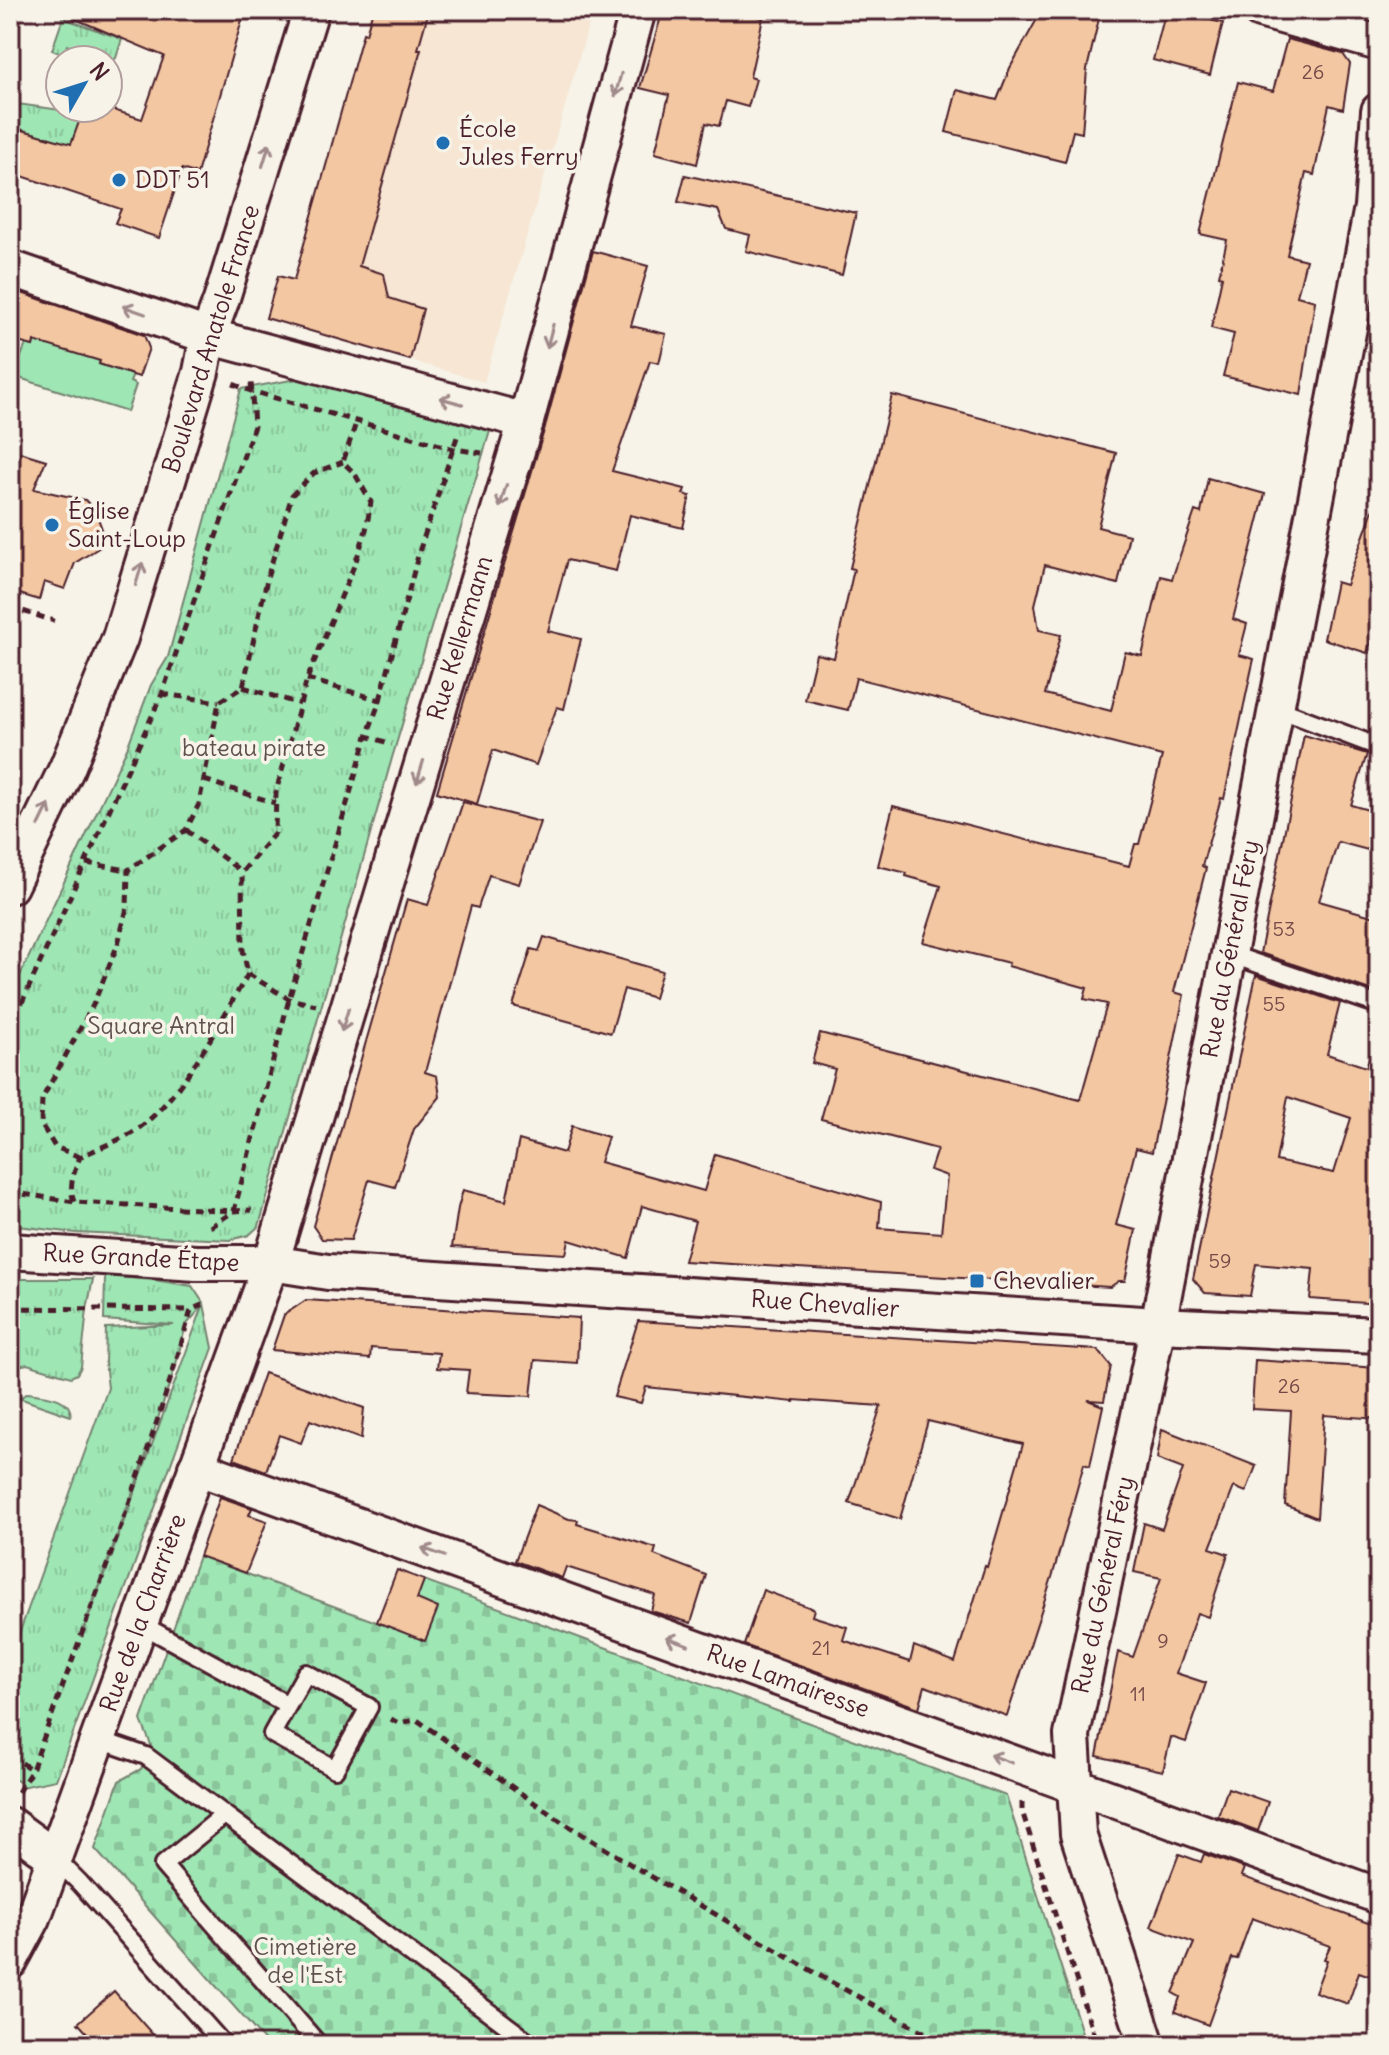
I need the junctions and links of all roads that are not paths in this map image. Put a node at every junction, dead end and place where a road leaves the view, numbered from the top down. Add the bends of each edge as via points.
1 (311, 10) edge
2 (638, 10) edge
3 (1260, 10) edge
4 (1379, 43) edge
5 (1379, 111) edge
6 (10, 268) edge
7 (208, 336) junction
8 (526, 421) junction
9 (1276, 708) junction
10 (1379, 747) edge
11 (10, 886) edge
12 (1229, 954) junction
13 (1379, 1005) edge
14 (10, 1251) edge
15 (271, 1263) junction
16 (1158, 1325) junction
17 (1379, 1335) edge
18 (196, 1467) junction
19 (139, 1623) junction
20 (288, 1705) junction
21 (97, 1739) junction
22 (1074, 1785) junction
23 (13, 1810) edge
24 (224, 1815) junction
25 (54, 1857) junction
26 (1379, 1896) edge
27 (10, 1961) edge
28 (224, 2045) edge
29 (319, 2045) edge
30 (533, 2045) edge
31 (1147, 2045) edge

7 -> 1 street, Boulevard Anatole France
2 -> 8 street, Rue Kellermann
3 - 4 street
5 - 9 street, Rue du Général Féry via 1372,207
7 -> 6 street
8 -> 7 street
11 -> 7 street, Boulevard Anatole France via 67,768 120,638
8 -> 15 street, Rue Kellermann
9 - 10 lane
9 - 12 street, Rue du Général Féry
12 - 13 lane
12 - 16 street, Rue du Général Féry
14 - 15 street, Rue Grande Étape
15 - 16 street, Rue Chevalier via 328,1272
15 - 18 street, Rue de la Charrière
16 - 17 street, Rue Chevalier
16 - 22 street, Rue du Général Féry via 1072,1735
18 - 19 street, Rue de la Charrière
22 -> 18 street, Rue Lamairesse
19 - 20 lane
19 - 21 street, Rue de la Charrière
20 - 20 lane via 306,1673 369,1707 335,1769 272,1734
21 - 24 lane via 146,1756
21 - 25 street, Rue de la Charrière
22 - 26 street, Rue Lamairesse
22 - 31 street, Rue du Général Féry via 1078,1834
23 - 25 street
24 - 29 lane via 163,1865
24 - 30 lane
25 - 27 street, Rue de la Charrière via 33,1918
25 - 28 lane

